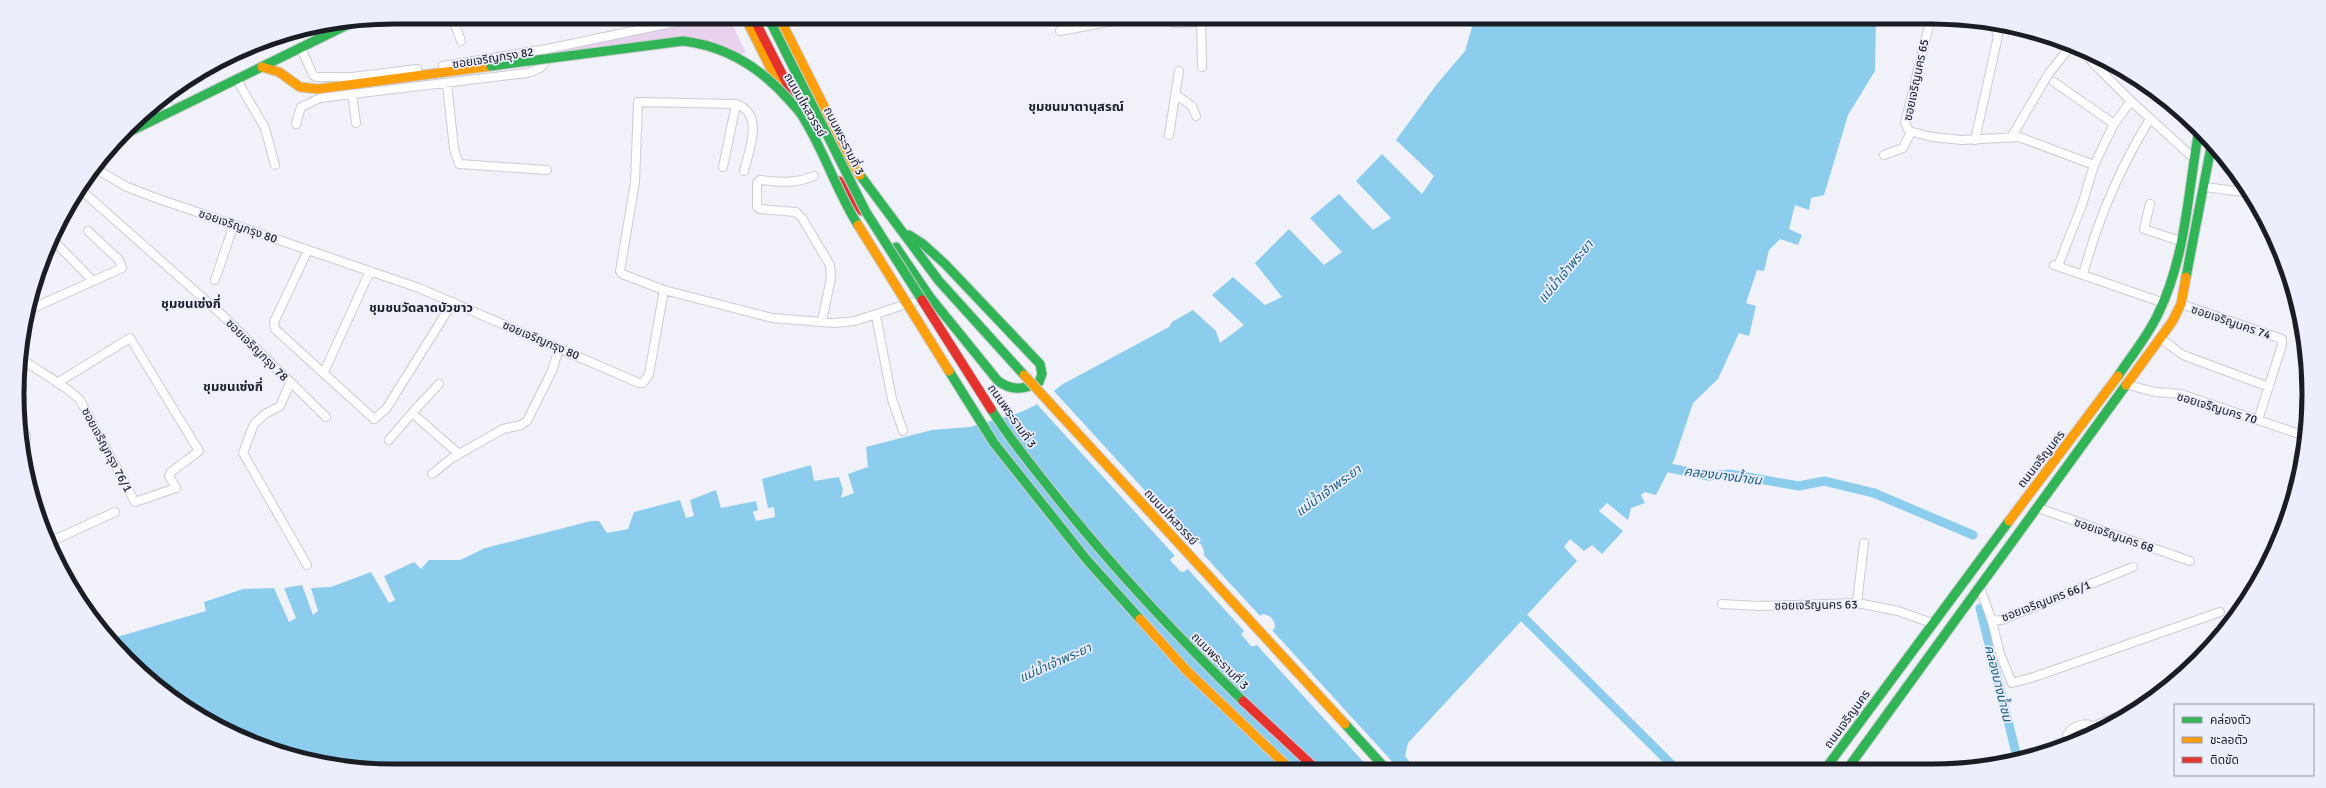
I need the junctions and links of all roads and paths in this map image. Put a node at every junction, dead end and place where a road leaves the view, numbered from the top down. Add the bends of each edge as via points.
1 (455, 24) edge
2 (667, 24) edge
3 (749, 24) edge
4 (757, 24) edge
5 (772, 24) edge
6 (783, 24) edge
7 (1098, 24) edge
8 (1201, 24) edge
9 (1929, 24) edge
10 (342, 28) edge
11 (1996, 30) edge
12 (1060, 31) dead end
13 (461, 41) dead end
14 (301, 48) junction
15 (548, 49) junction
16 (2068, 50) edge
17 (2090, 59) edge
18 (262, 67) junction
19 (1202, 67) dead end
20 (1179, 71) dead end
21 (237, 80) junction
22 (2054, 82) dead end
23 (447, 84) junction
24 (352, 94) junction
25 (1175, 94) junction
26 (2131, 101) junction
27 (166, 102) edge
28 (736, 104) junction
29 (170, 112) junction
30 (1196, 116) dead end
31 (804, 118) junction
32 (2150, 119) junction
33 (356, 123) dead end
34 (296, 124) dead end
35 (2114, 124) junction
36 (135, 129) edge
37 (1911, 132) junction
38 (2193, 132) edge
39 (1169, 135) dead end
40 (2012, 136) junction
41 (2198, 136) edge
42 (1975, 140) junction
43 (2211, 151) edge
44 (1884, 155) dead end
45 (2216, 157) edge
46 (2191, 158) junction
47 (275, 165) dead end
48 (2094, 165) junction
49 (723, 167) dead end
50 (99, 170) edge
51 (546, 170) dead end
52 (744, 171) dead end
53 (2208, 172) junction
54 (814, 176) dead end
55 (2205, 187) junction
56 (84, 192) edge
57 (2242, 192) edge
58 (2150, 204) dead end
59 (234, 224) junction
60 (901, 230) junction
61 (88, 231) dead end
62 (2180, 241) junction
63 (56, 243) edge
64 (896, 248) junction
65 (308, 250) junction
66 (370, 271) junction
67 (2083, 275) junction
68 (215, 280) dead end
69 (93, 281) junction
70 (939, 282) junction
71 (664, 290) junction
72 (930, 296) junction
73 (453, 302) junction
74 (2164, 303) junction
75 (2181, 304) junction
76 (35, 307) edge
77 (876, 316) junction
78 (822, 321) junction
79 (2161, 339) junction
80 (559, 348) junction
81 (26, 362) edge
82 (324, 372) junction
83 (57, 383) junction
84 (290, 383) junction
85 (439, 384) dead end
86 (2128, 385) junction
87 (2269, 387) junction
88 (412, 413) junction
89 (326, 417) dead end
90 (2258, 420) junction
91 (903, 431) dead end
92 (2300, 434) edge
93 (389, 440) dead end
94 (459, 454) junction
95 (432, 474) dead end
96 (2038, 508) junction
97 (115, 512) dead end
98 (54, 540) edge
99 (1864, 543) dead end
100 (2190, 561) dead end
101 (307, 564) dead end
102 (2133, 567) dead end
103 (1980, 588) junction
104 (1857, 603) junction
105 (1722, 604) dead end
106 (2220, 612) dead end
107 (1992, 621) junction
108 (1932, 622) junction
109 (1949, 631) junction
110 (2091, 728) edge
111 (2068, 738) edge
112 (1285, 764) edge
113 (1310, 764) edge
114 (1381, 764) edge
115 (1829, 764) edge
116 (1851, 764) edge

1 - 13 street
2 - 15 street, ซอยเจริญกรุง 82
3 - 64 main road, ถนนมไหสวรรย์ via 786,97 822,157 861,209
4 - 31 main road, ถนนพระรามที่ 3, bridge
5 - 113 main road, ถนนพระรามที่ 3, bridge via 866,212 1006,433 1098,549 1196,655
6 - 60 main road, ถนนมไหสวรรย์ via 855,168
7 - 12 street
8 - 19 street
9 - 37 street, ซอยเจริญนคร 65 via 1905,123
10 - 14 main road
11 - 42 street via 1998,36
14 - 15 street, ซอยเจริญกรุง 82 via 312,75 316,77 419,69
14 - 18 main road
15 - 23 street via 548,58 540,69
16 - 40 street via 2049,73
17 - 26 street
18 - 21 main road
18 - 31 main road, bridge via 279,72 300,87 318,90 683,41 702,43 744,60 763,74
20 - 25 street
21 - 29 main road
21 - 47 street via 265,128
22 - 35 street
23 - 24 street
23 - 51 street via 454,148 459,164
24 - 33 street
24 - 34 street via 320,98 307,103 301,107
25 - 30 street via 1192,106
25 - 39 street
26 - 32 street
26 - 35 street
27 - 29 street
28 - 49 street
28 - 52 street via 744,108 754,123
28 - 71 street via 638,102 635,178 620,271
29 - 36 main road
31 - 112 main road, ถนนพระรามที่ 3, bridge via 850,214 994,443 1087,560 1187,671
32 - 46 street
32 - 67 street via 2128,155 2118,178
35 - 48 street
37 - 42 street, ซอยเจริญนคร 65 via 1932,137
37 - 44 street via 1903,148
38 - 46 main road
40 - 42 street, ซอยเจริญนคร 65
40 - 48 street, ซอยเจริญนคร 65
41 - 46 main road, ถนนเจริญนคร
43 - 53 main road
45 - 53 main road
46 - 62 main road, ถนนเจริญนคร
48 - 67 street via 2082,205 2056,265
50 - 59 street, ซอยเจริญกรุง 80 via 136,191
53 - 55 main road
54 - 78 street via 790,183 760,180 757,185 758,208 796,212 830,265 831,278
55 - 57 street
55 - 75 main road
56 - 84 street, ซอยเจริญกรุง 78 via 221,314
58 - 62 street via 2144,229
59 - 65 street, ซอยเจริญกรุง 80
59 - 68 street
60 - 70 main road, ถนนมไหสวรรย์
60 - 72 main road via 923,244 945,264 1040,364 1042,374 1039,382 1028,389 1016,390 998,381
61 - 69 street via 123,265 117,271
62 - 74 main road, ถนนเจริญนคร
63 - 69 street
64 - 70 main road, ถนนมไหสวรรย์
64 - 72 main road
65 - 66 street, ซอยเจริญกรุง 80
65 - 82 street via 274,322 275,330
66 - 73 street, ซอยเจริญกรุง 80
66 - 82 street
67 - 74 street
69 - 76 street
70 - 114 main road, ถนนมไหสวรรย์, bridge
71 - 78 street via 772,318
71 - 80 street, ซอยเจริญกรุง 80 via 649,374 643,383
72 - 77 street
73 - 80 street, ซอยเจริญกรุง 80
73 - 82 street via 386,409 374,419
74 - 108 main road, ถนนเจริญนคร via 2111,386
75 - 79 main road
75 - 87 street, ซอยเจริญนคร 74 via 2282,339
77 - 78 street via 855,321
77 - 91 street via 892,399
79 - 86 main road
79 - 87 street via 2183,355
80 - 94 street via 552,371 528,421 502,429
81 - 83 street, ซอยเจริญกรุง 76/1
83 - 83 street, ซอยเจริญกรุง 76/1 via 84,406 135,502 176,488 169,476 171,472 199,451 130,338
84 - 89 street, ซอยเจริญกรุง 78
84 - 101 street via 280,406 254,424 243,453
85 - 88 street
86 - 90 street, ซอยเจริญนคร 70 via 2155,392 2182,394
86 - 96 main road
87 - 90 street
88 - 93 street
88 - 94 street
90 - 92 street, ซอยเจริญนคร 70
94 - 95 street
96 - 100 street, ซอยเจริญนคร 68
96 - 103 main road
97 - 98 street
99 - 104 street
102 - 107 street, ซอยเจริญนคร 66/1 via 2013,616
103 - 107 street, ซอยเจริญนคร 66/1
103 - 109 main road
104 - 105 street, ซอยเจริญนคร 63 via 1759,606
104 - 108 street, ซอยเจริญนคร 63 via 1898,611
106 - 107 street via 2034,677 2012,682 2000,654
108 - 109 main road
108 - 115 main road, ถนนเจริญนคร
109 - 116 main road
110 - 111 street via 2085,724 2069,730

